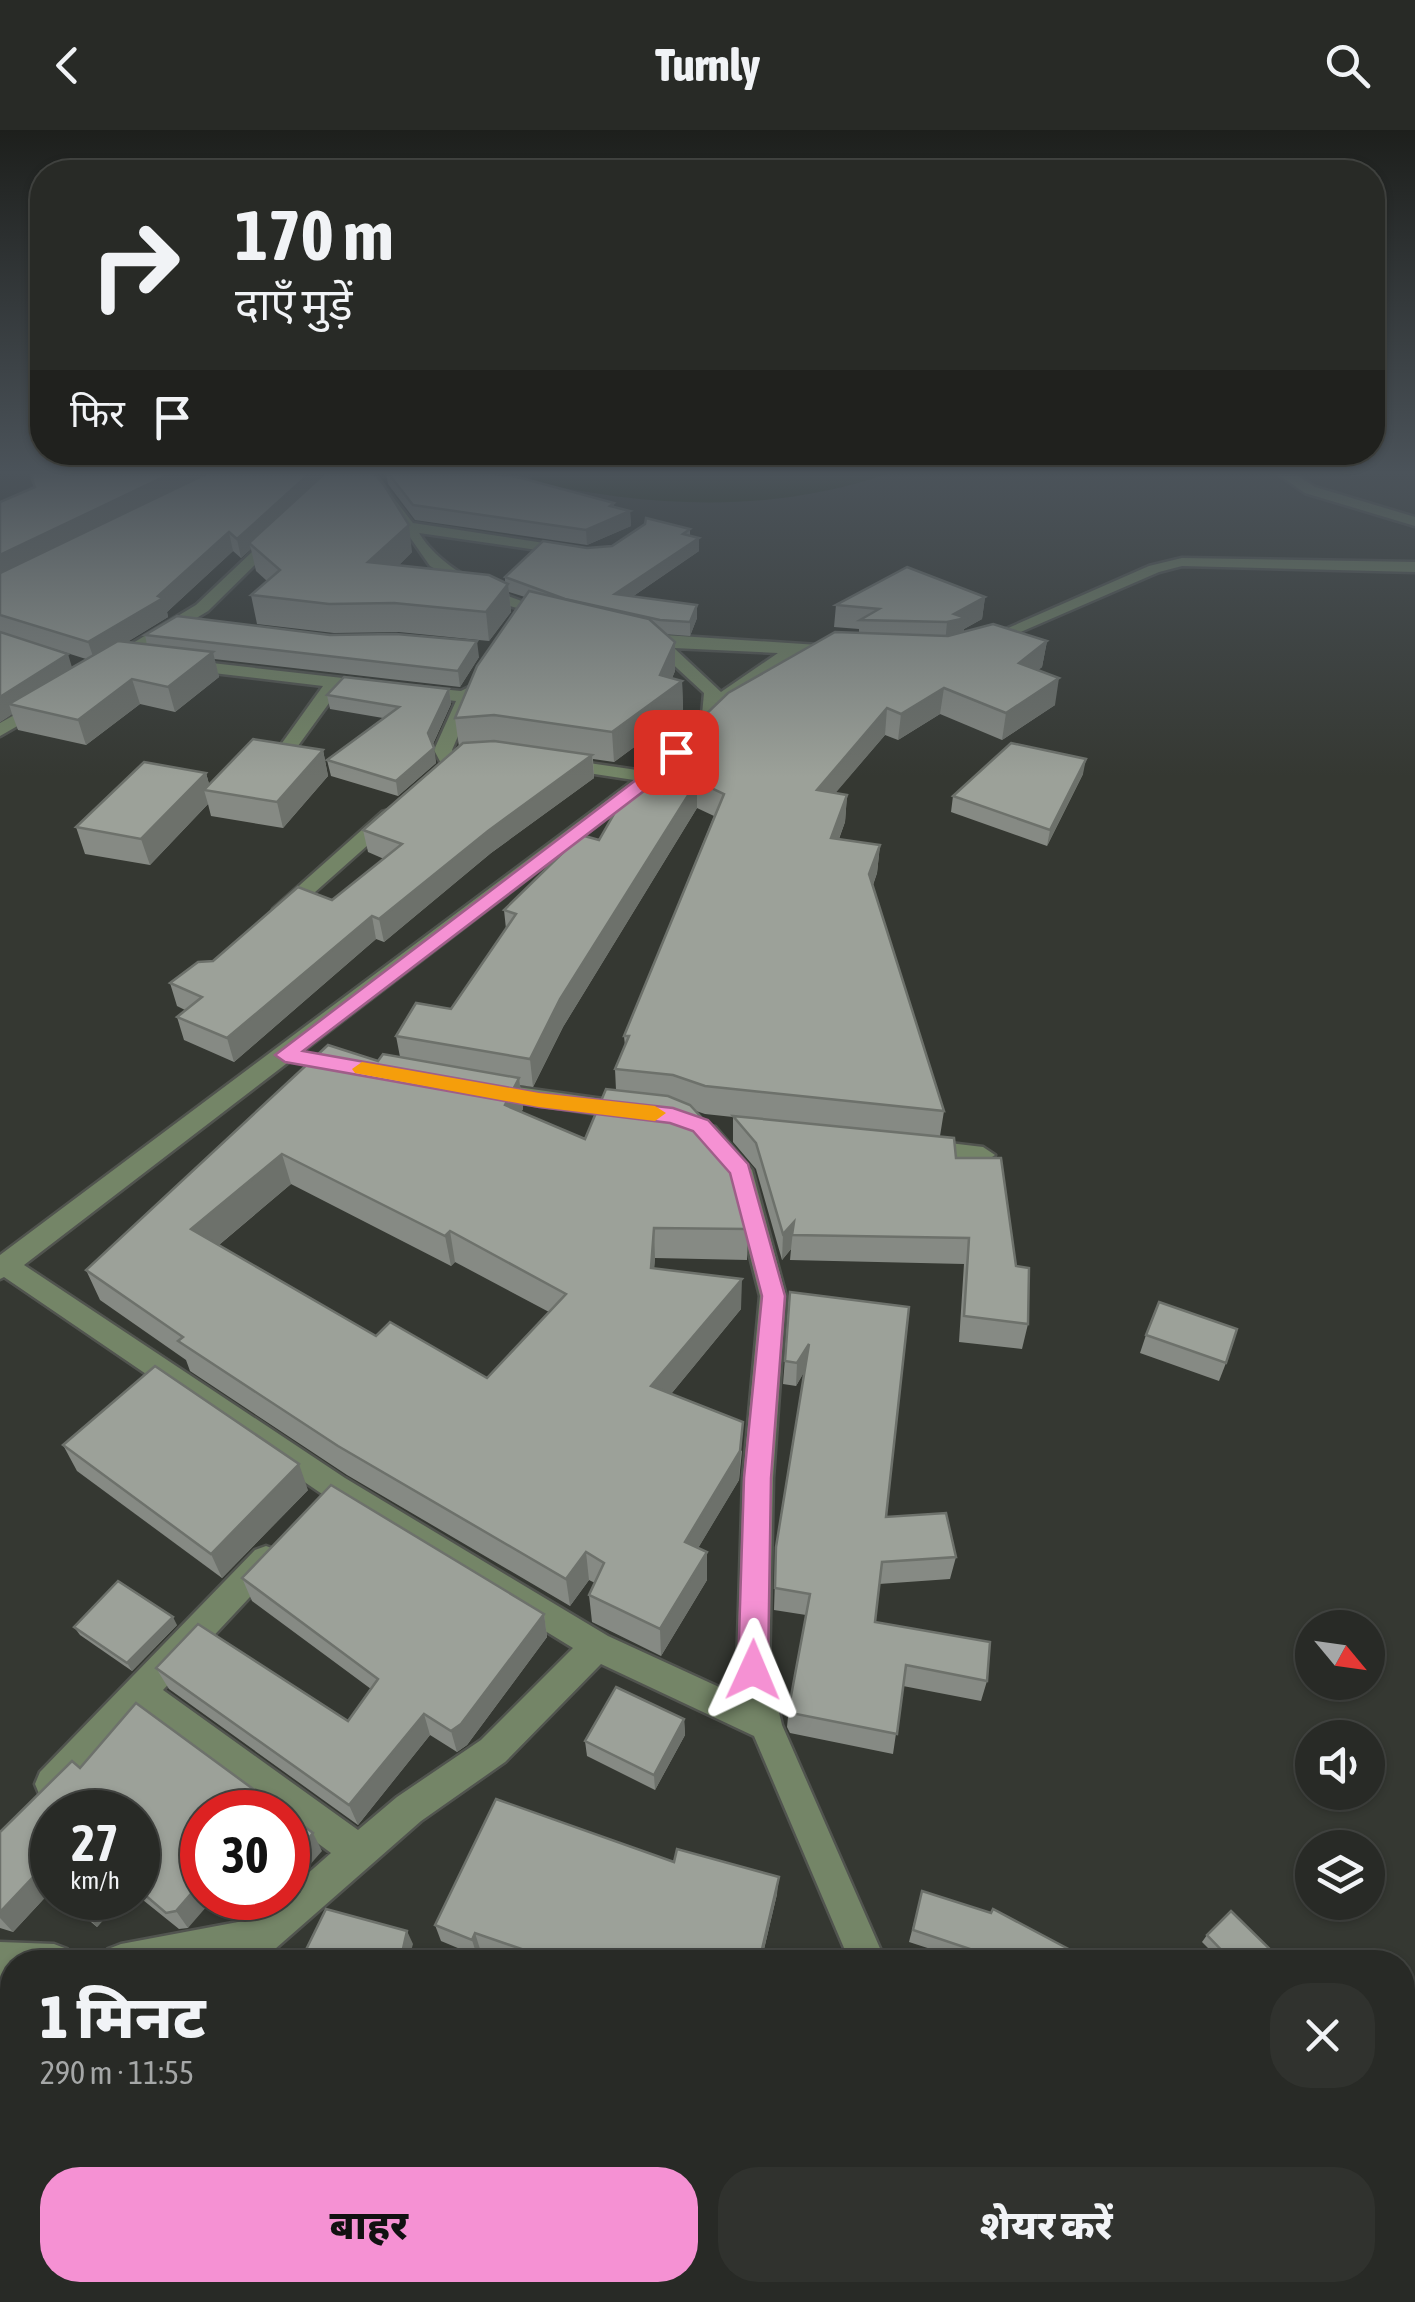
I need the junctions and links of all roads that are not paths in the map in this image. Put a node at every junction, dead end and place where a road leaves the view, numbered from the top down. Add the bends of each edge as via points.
1 (239, 574) edge
2 (453, 574) edge
3 (1141, 574) edge
4 (562, 619) edge
5 (178, 623) junction
6 (198, 625) edge
7 (620, 632) edge
8 (658, 642) junction
9 (792, 650) junction
10 (960, 651) edge
11 (851, 652) edge
12 (121, 657) junction
13 (96, 672) edge
14 (335, 683) junction
15 (51, 699) edge
16 (715, 704) junction
17 (0, 731) edge
18 (472, 754) edge
19 (281, 757) edge
20 (536, 760) edge
21 (663, 765) junction
22 (406, 801) edge
23 (266, 926) edge
24 (285, 1055) junction
25 (324, 1062) edge
26 (461, 1086) edge
27 (654, 1113) edge
28 (734, 1128) edge
29 (904, 1146) edge
30 (982, 1155) edge
31 (2, 1267) edge
32 (335, 1487) junction
33 (309, 1514) edge
34 (282, 1542) edge
35 (597, 1646) junction
36 (139, 1692) junction
37 (766, 1725) junction
38 (25, 1812) edge
39 (361, 1854) junction
40 (186, 1950) edge
41 (863, 1950) edge

1 - 5 street
2 - 4 street via 521,617
3 - 10 street
5 - 6 street
5 - 12 street
7 - 8 street
8 - 9 street
8 - 16 street via 706,682
9 - 11 street
9 - 16 street
12 - 13 street
12 - 14 street
14 - 18 street via 471,689 443,750 442,770
14 - 19 street
15 - 17 street
16 - 21 street
20 - 21 street
21 - 24 street
22 - 23 street
24 - 25 street
24 - 31 street
26 - 27 street
28 - 37 street via 694,1123 740,1170 774,1296 758,1478 753,1670
29 - 30 street
31 - 32 street
32 - 33 street
32 - 35 street
34 - 36 street
35 - 37 street
35 - 39 street via 493,1751 409,1809
36 - 38 street
36 - 39 street
37 - 41 street
39 - 40 street via 262,1936

